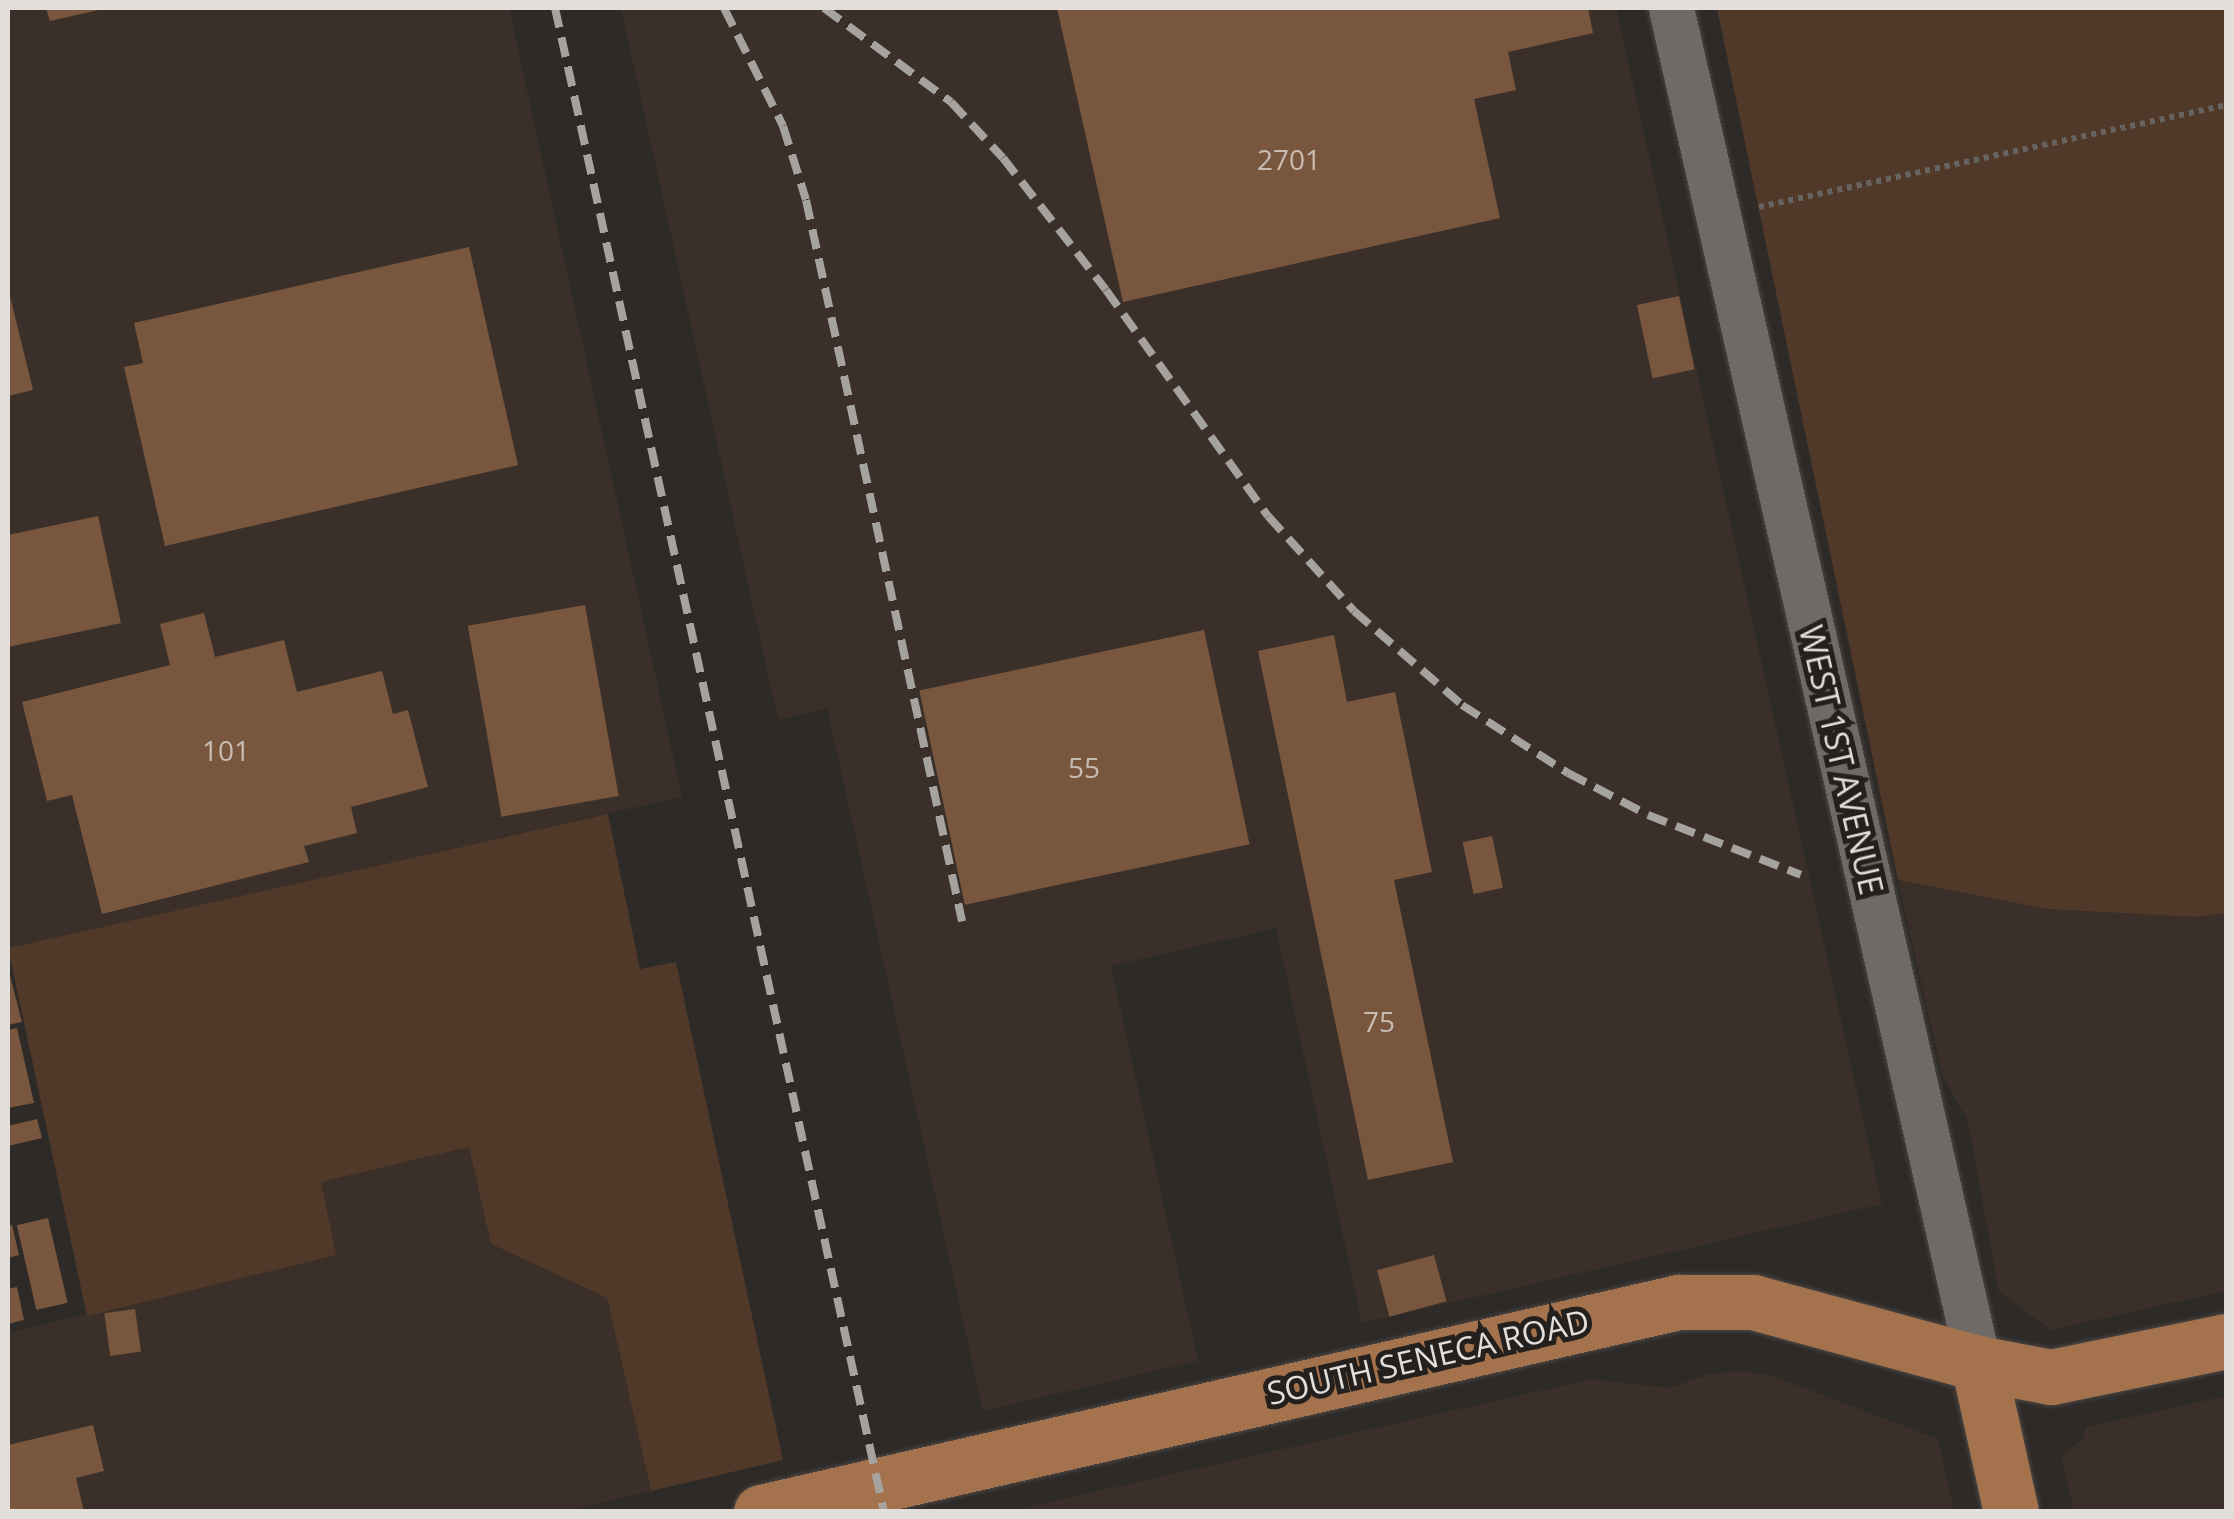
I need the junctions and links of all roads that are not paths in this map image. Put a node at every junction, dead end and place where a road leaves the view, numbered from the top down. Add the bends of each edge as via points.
1 (1671, 8) edge
2 (2226, 1340) edge
3 (1978, 1363) junction
4 (760, 1512) edge
5 (2011, 1512) edge

1 - 3 lane, WEST 1ST AVENUE
2 - 3 main road, SOUTH SENECA ROAD via 2051,1376
3 - 4 main road, SOUTH SENECA ROAD via 1767,1305 1679,1302
3 - 5 main road, WEST 1ST AVENUE

